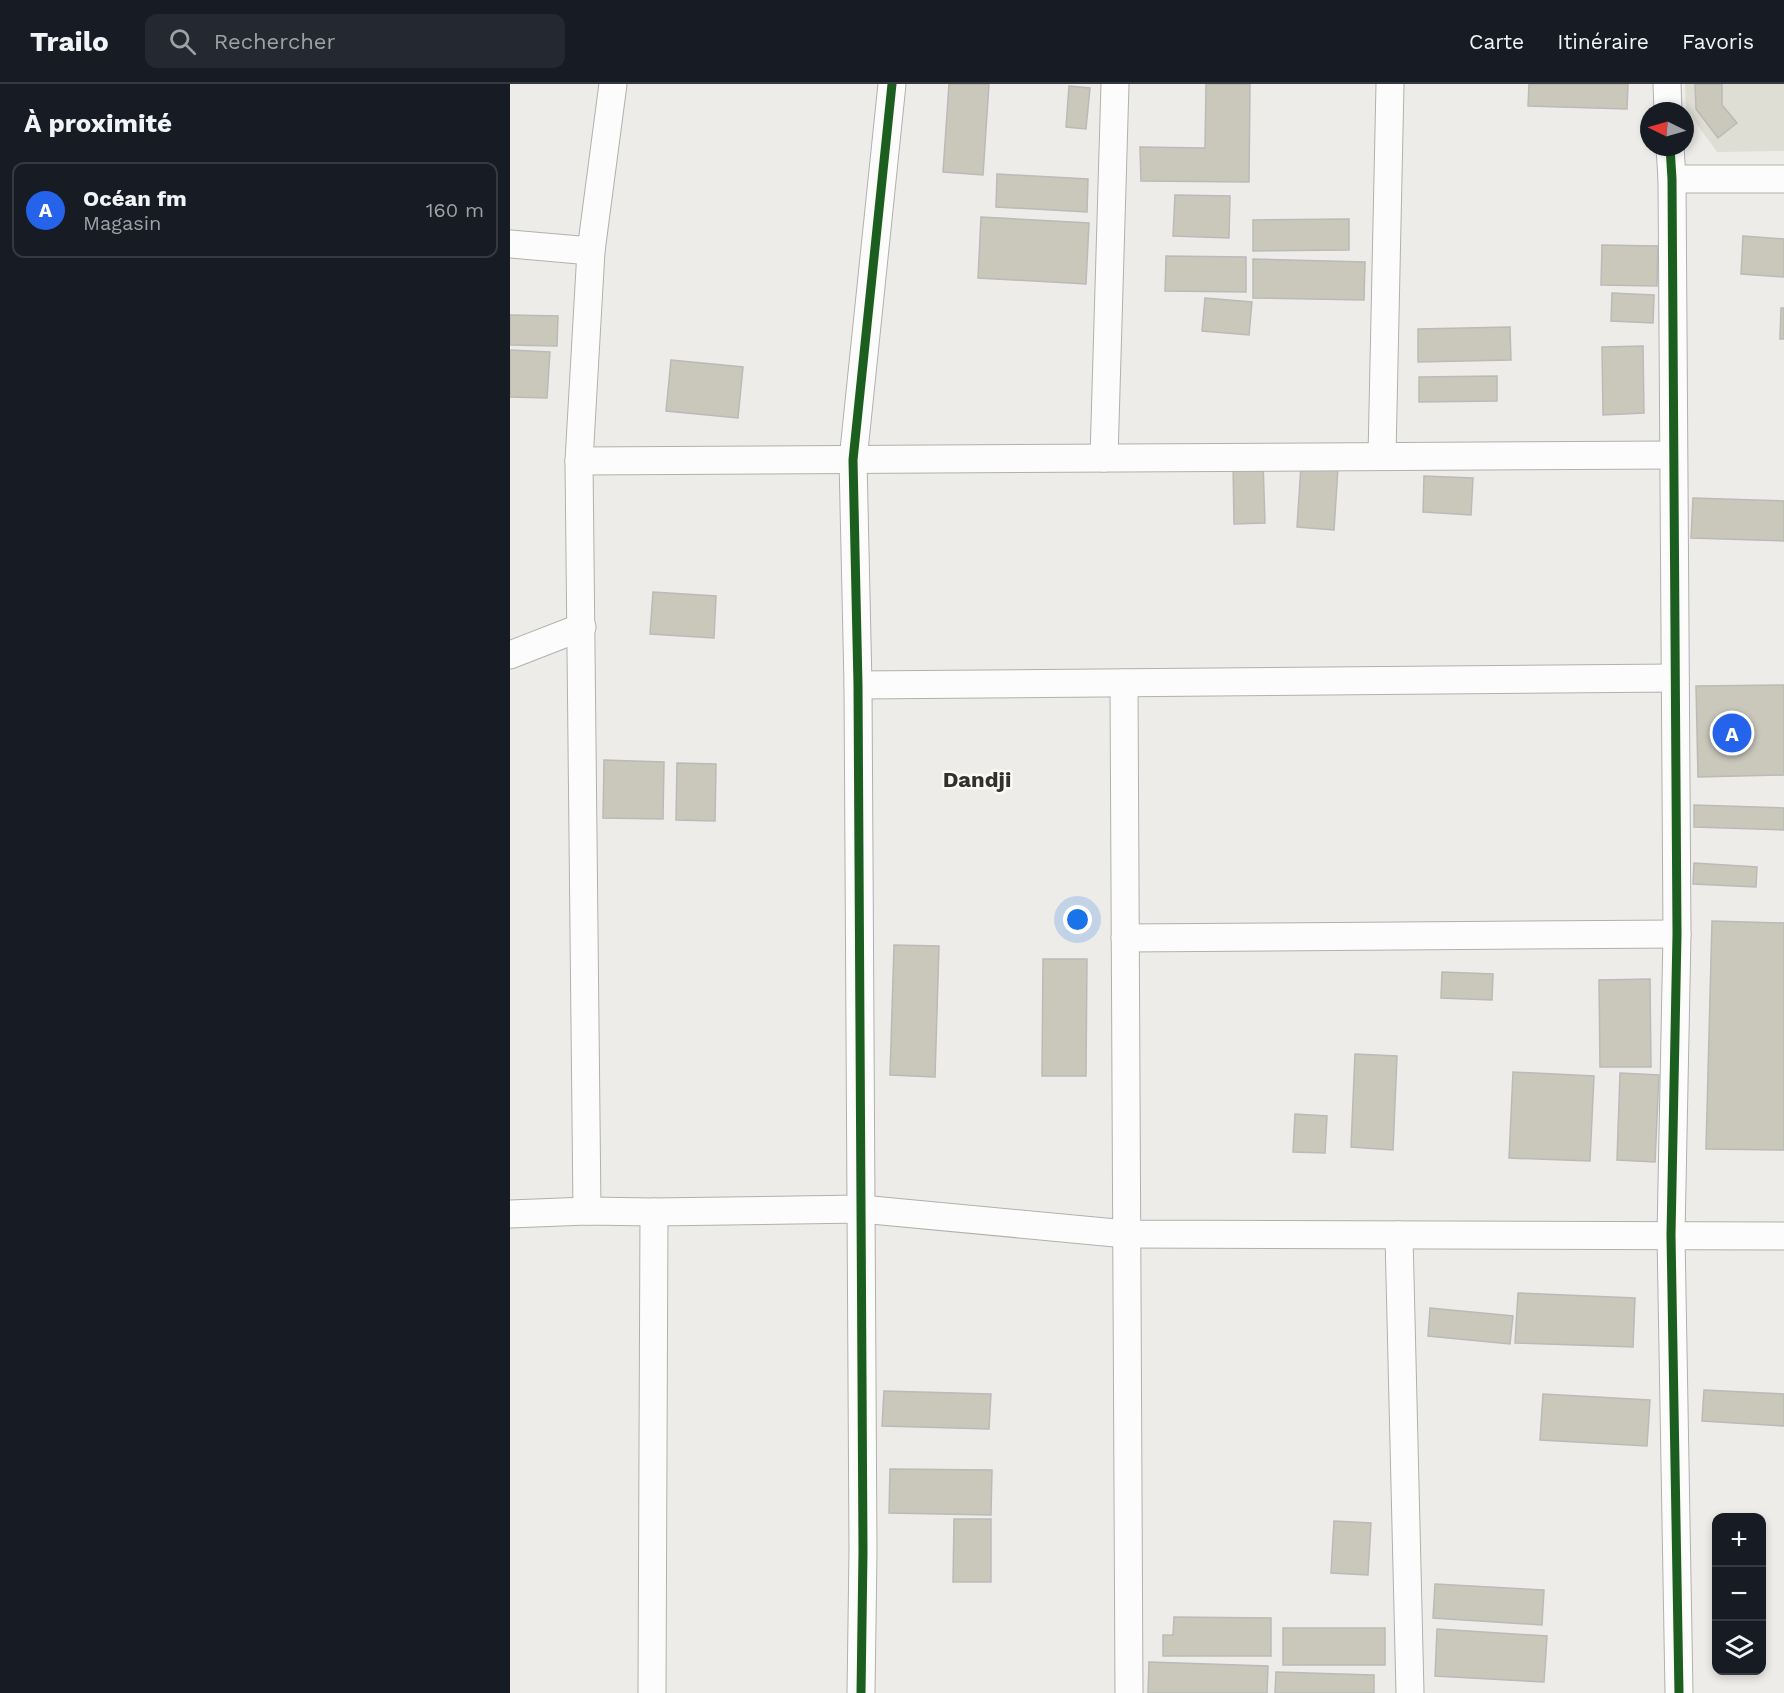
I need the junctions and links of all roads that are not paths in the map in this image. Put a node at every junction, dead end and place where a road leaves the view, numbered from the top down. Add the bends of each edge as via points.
1 (613, 84) edge
2 (891, 84) edge
3 (1115, 84) edge
4 (1390, 84) edge
5 (1667, 84) edge
6 (1668, 102) edge
7 (1671, 156) edge
8 (1672, 179) junction
9 (1784, 179) edge
10 (510, 244) edge
11 (591, 251) junction
12 (1673, 454) junction
13 (1382, 456) junction
14 (1104, 458) junction
15 (854, 460) junction
16 (579, 461) junction
17 (582, 627) junction
18 (510, 655) edge
19 (1675, 678) junction
20 (1124, 683) junction
21 (858, 685) junction
22 (1677, 934) junction
23 (1125, 938) junction
24 (861, 1209) junction
25 (587, 1211) junction
26 (654, 1212) junction
27 (510, 1214) edge
28 (1126, 1234) junction
29 (1399, 1235) junction
30 (1671, 1235) junction
31 (1784, 1236) edge
32 (652, 1693) edge
33 (861, 1693) edge
34 (1129, 1693) edge
35 (1410, 1693) edge
36 (1679, 1693) edge

1 - 11 street
2 - 15 street
3 - 14 street
4 - 13 street
5 - 6 street
7 - 8 street
8 - 9 street
8 - 12 street
10 - 11 street
11 - 16 street
12 - 13 street
12 - 19 street
13 - 14 street
14 - 15 street
15 - 16 street
15 - 21 street
16 - 17 street
17 - 18 street
17 - 25 street
19 - 20 street
19 - 22 street
20 - 21 street
20 - 23 street
21 - 24 street
22 - 23 street
22 - 30 street
23 - 28 street
24 - 26 street
24 - 28 street
24 - 33 street
25 - 26 street
25 - 27 street
26 - 32 street
28 - 29 street
28 - 34 street
29 - 30 street
29 - 35 street
30 - 31 street
30 - 36 street

